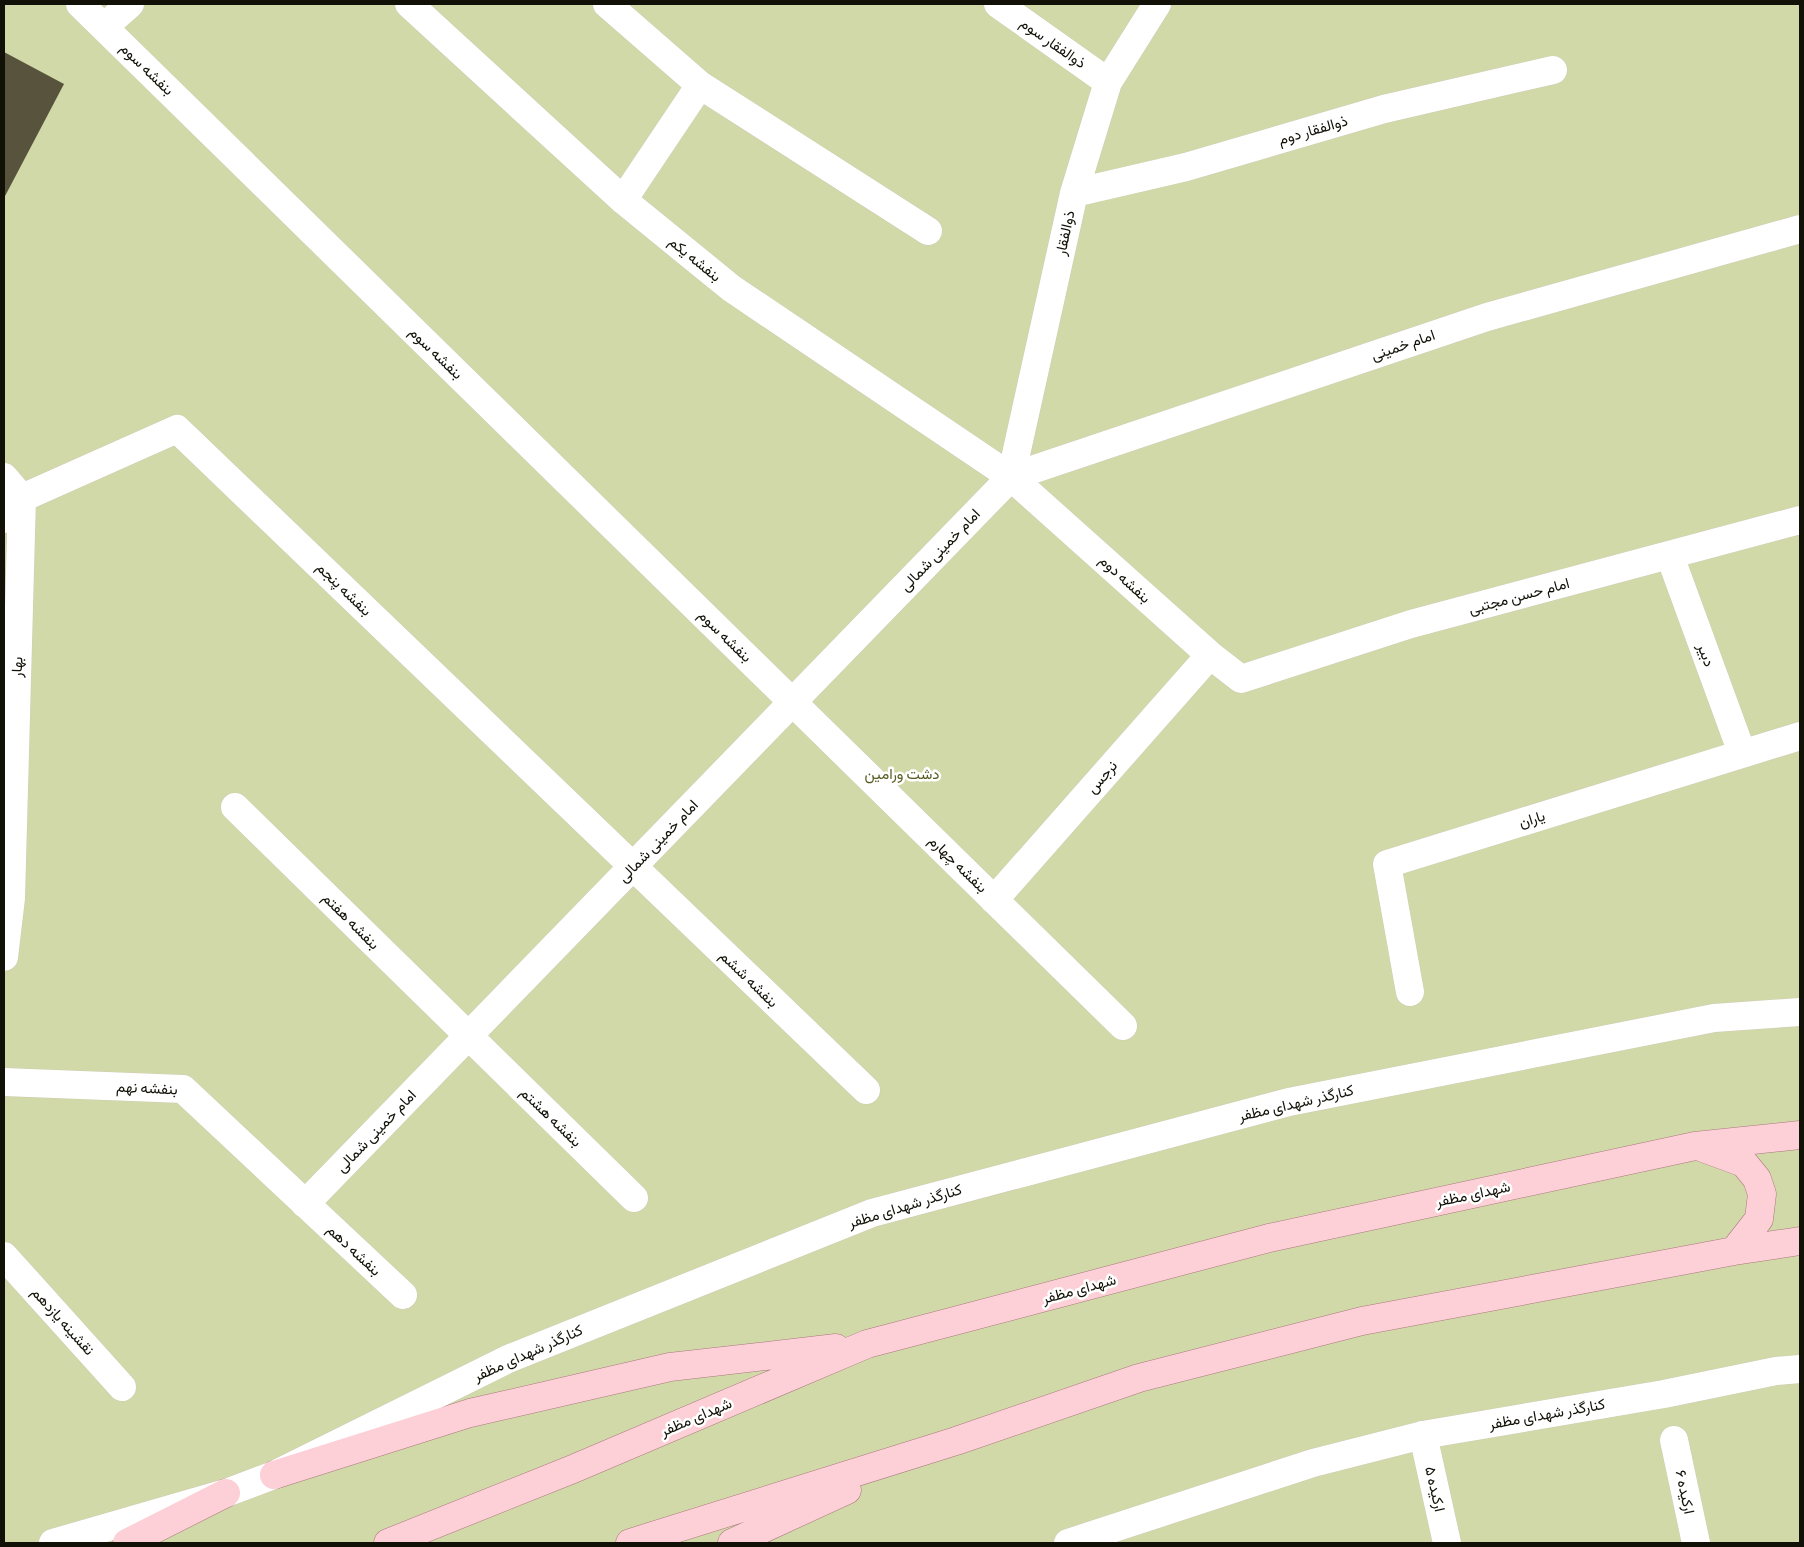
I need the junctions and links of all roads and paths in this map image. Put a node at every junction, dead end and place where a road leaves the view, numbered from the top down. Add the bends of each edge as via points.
1 (80, 4) edge
2 (130, 4) edge
3 (409, 4) edge
4 (606, 4) edge
5 (998, 4) edge
6 (1157, 4) edge
7 (104, 27) junction
8 (1553, 70) dead end
9 (1108, 82) junction
10 (700, 85) junction
11 (1074, 193) junction
12 (623, 200) junction
13 (1800, 229) edge
14 (928, 231) dead end
15 (4, 477) edge
16 (1011, 478) junction
17 (22, 498) junction
18 (4, 519) edge
19 (1800, 520) edge
20 (1670, 556) junction
21 (1210, 655) junction
22 (1241, 679) joint
23 (792, 702) junction
24 (1800, 736) edge
25 (1742, 753) junction
26 (235, 807) dead end
27 (632, 867) junction
28 (994, 900) junction
29 (4, 956) edge
30 (1410, 992) dead end
31 (1800, 1012) edge
32 (1123, 1026) dead end
33 (468, 1036) junction
34 (4, 1082) edge
35 (866, 1090) dead end
36 (1800, 1134) edge
37 (1695, 1146) junction
38 (634, 1198) dead end
39 (305, 1204) junction
40 (1800, 1241) edge
41 (1734, 1251) junction
42 (4, 1256) edge
43 (402, 1295) dead end
44 (867, 1344) junction
45 (1800, 1369) edge
46 (122, 1387) dead end
47 (1423, 1435) junction
48 (1674, 1440) dead end
49 (956, 1441) junction
50 (274, 1475) junction
51 (226, 1493) junction
52 (53, 1543) edge
53 (127, 1543) edge
54 (388, 1543) edge
55 (630, 1543) edge
56 (732, 1543) edge
57 (1068, 1543) edge
58 (1448, 1543) edge
59 (1696, 1543) edge

1 - 7 street, بنفشه سوم
2 - 7 street
3 - 12 street, بنفشه یکم
4 - 10 street
5 - 9 street, ذوالفقار سوم
6 - 9 street, ذوالفقار
7 - 23 street, بنفشه سوم
8 - 11 street, ذوالفقار دوم via 1384,109 1186,167
9 - 11 street, ذوالفقار
10 - 12 street
10 - 14 street
11 - 16 street, ذوالفقار
12 - 16 street, بنفشه یکم via 731,288
13 - 16 street, امام خمینی via 1487,317
15 - 17 street
16 - 21 street, بنفشه دوم
16 - 23 street, امام خمینی شمالی
17 - 18 street
17 - 27 street, بنفشه پنجم via 178,429
17 - 29 street, بهار via 11,898
19 - 20 street, امام حسن مجتبی
20 - 22 street, امام حسن مجتبی via 1411,624
20 - 25 street, دبیر
21 - 22 street, بنفشه دوم
21 - 28 street, نرجس
23 - 27 street, امام خمینی شمالی
23 - 28 street, بنفشه چهارم
24 - 25 street, یاران
25 - 30 street, یاران via 1387,864
26 - 33 street, بنفشه هفتم
27 - 33 street, امام خمینی شمالی
27 - 35 street, بنفشه ششم
28 - 32 street, بنفشه چهارم
31 - 50 street, کنارگذر شهدای مظفر via 1714,1018 1289,1102 872,1212 508,1359
33 - 38 street, بنفشه هشتم
33 - 39 street, امام خمینی شمالی
34 - 39 street, بنفشه نهم via 183,1089
36 - 37 main road, شهدای مظفر
37 - 41 main road via 1744,1163 1757,1179 1762,1194 1759,1219
37 - 44 main road, شهدای مظفر via 1269,1238
39 - 43 street, بنفشه دهم
40 - 41 main road
41 - 49 main road via 1362,1321 1139,1378
42 - 46 street, نقشینه یازدهم
44 - 50 main road via 670,1367 470,1413
44 - 54 main road, شهدای مظفر via 573,1469
45 - 47 street, کنارگذر شهدای مظفر
47 - 57 street, کنارگذر شهدای مظفر via 1313,1463
47 - 58 street, ارکیده ۵
48 - 59 street, ارکیده ۶
49 - 55 main road
49 - 56 main road
50 - 51 street, کنارگذر شهدای مظفر
51 - 52 street, کنارگذر شهدای مظفر
51 - 53 main road

